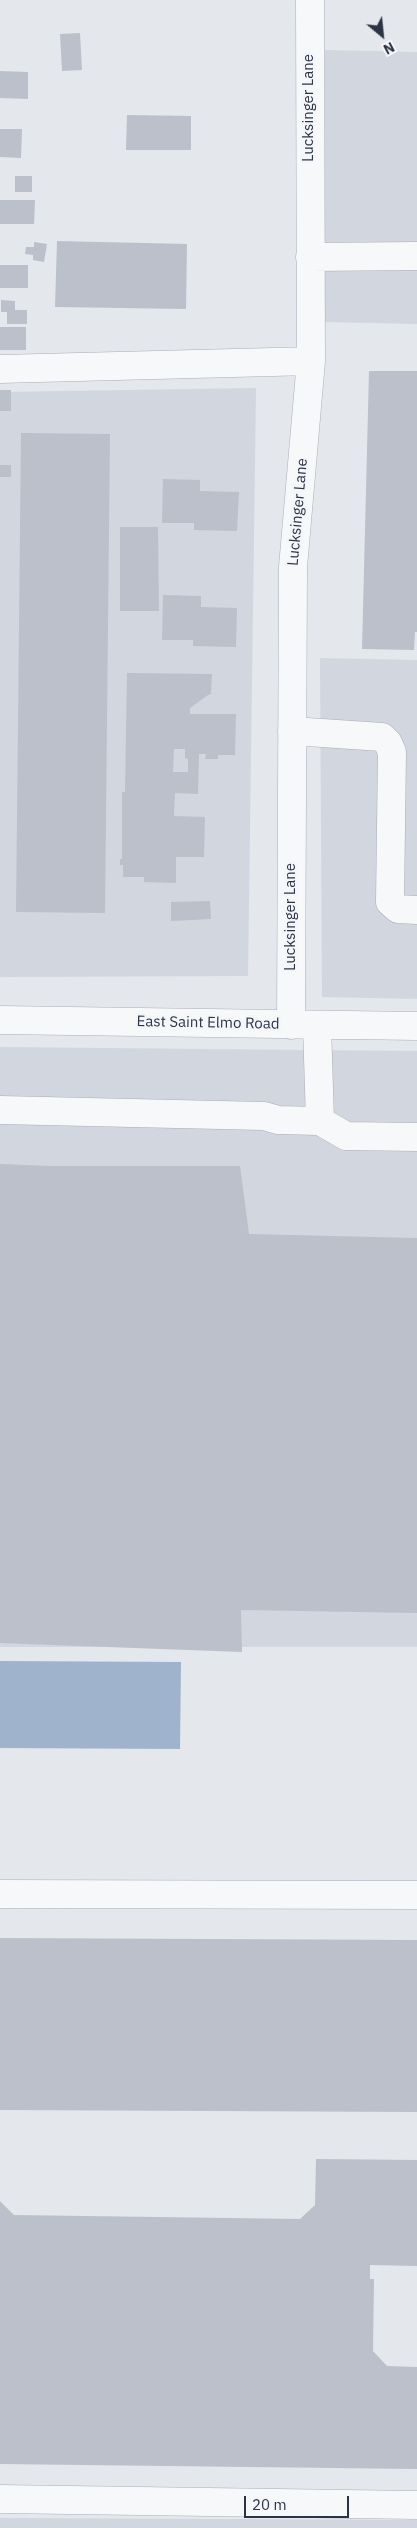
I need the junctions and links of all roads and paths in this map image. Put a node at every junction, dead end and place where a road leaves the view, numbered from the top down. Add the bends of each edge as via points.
1 (310, 0) edge
2 (417, 256) edge
3 (310, 258) junction
4 (310, 361) junction
5 (0, 369) edge
6 (292, 731) junction
7 (417, 910) edge
8 (0, 1020) edge
9 (304, 1025) junction
10 (417, 1026) edge
11 (0, 1110) edge
12 (320, 1121) junction
13 (417, 1137) edge
14 (0, 1894) edge
15 (417, 1895) edge
16 (0, 2499) edge
17 (417, 2505) edge

1 - 3 street, Lucksinger Lane
2 - 3 street
3 - 4 street, Lucksinger Lane
4 - 5 street
4 - 6 street, Lucksinger Lane via 293,567
6 - 7 street via 382,737 388,743 392,752 390,902 398,909
6 - 9 street, Lucksinger Lane
8 - 9 street, East Saint Elmo Road
9 - 10 street, East Saint Elmo Road
9 - 12 street, Lucksinger Lane
11 - 12 street via 264,1116 278,1120
12 - 13 street via 346,1136
14 - 15 street
16 - 17 street

